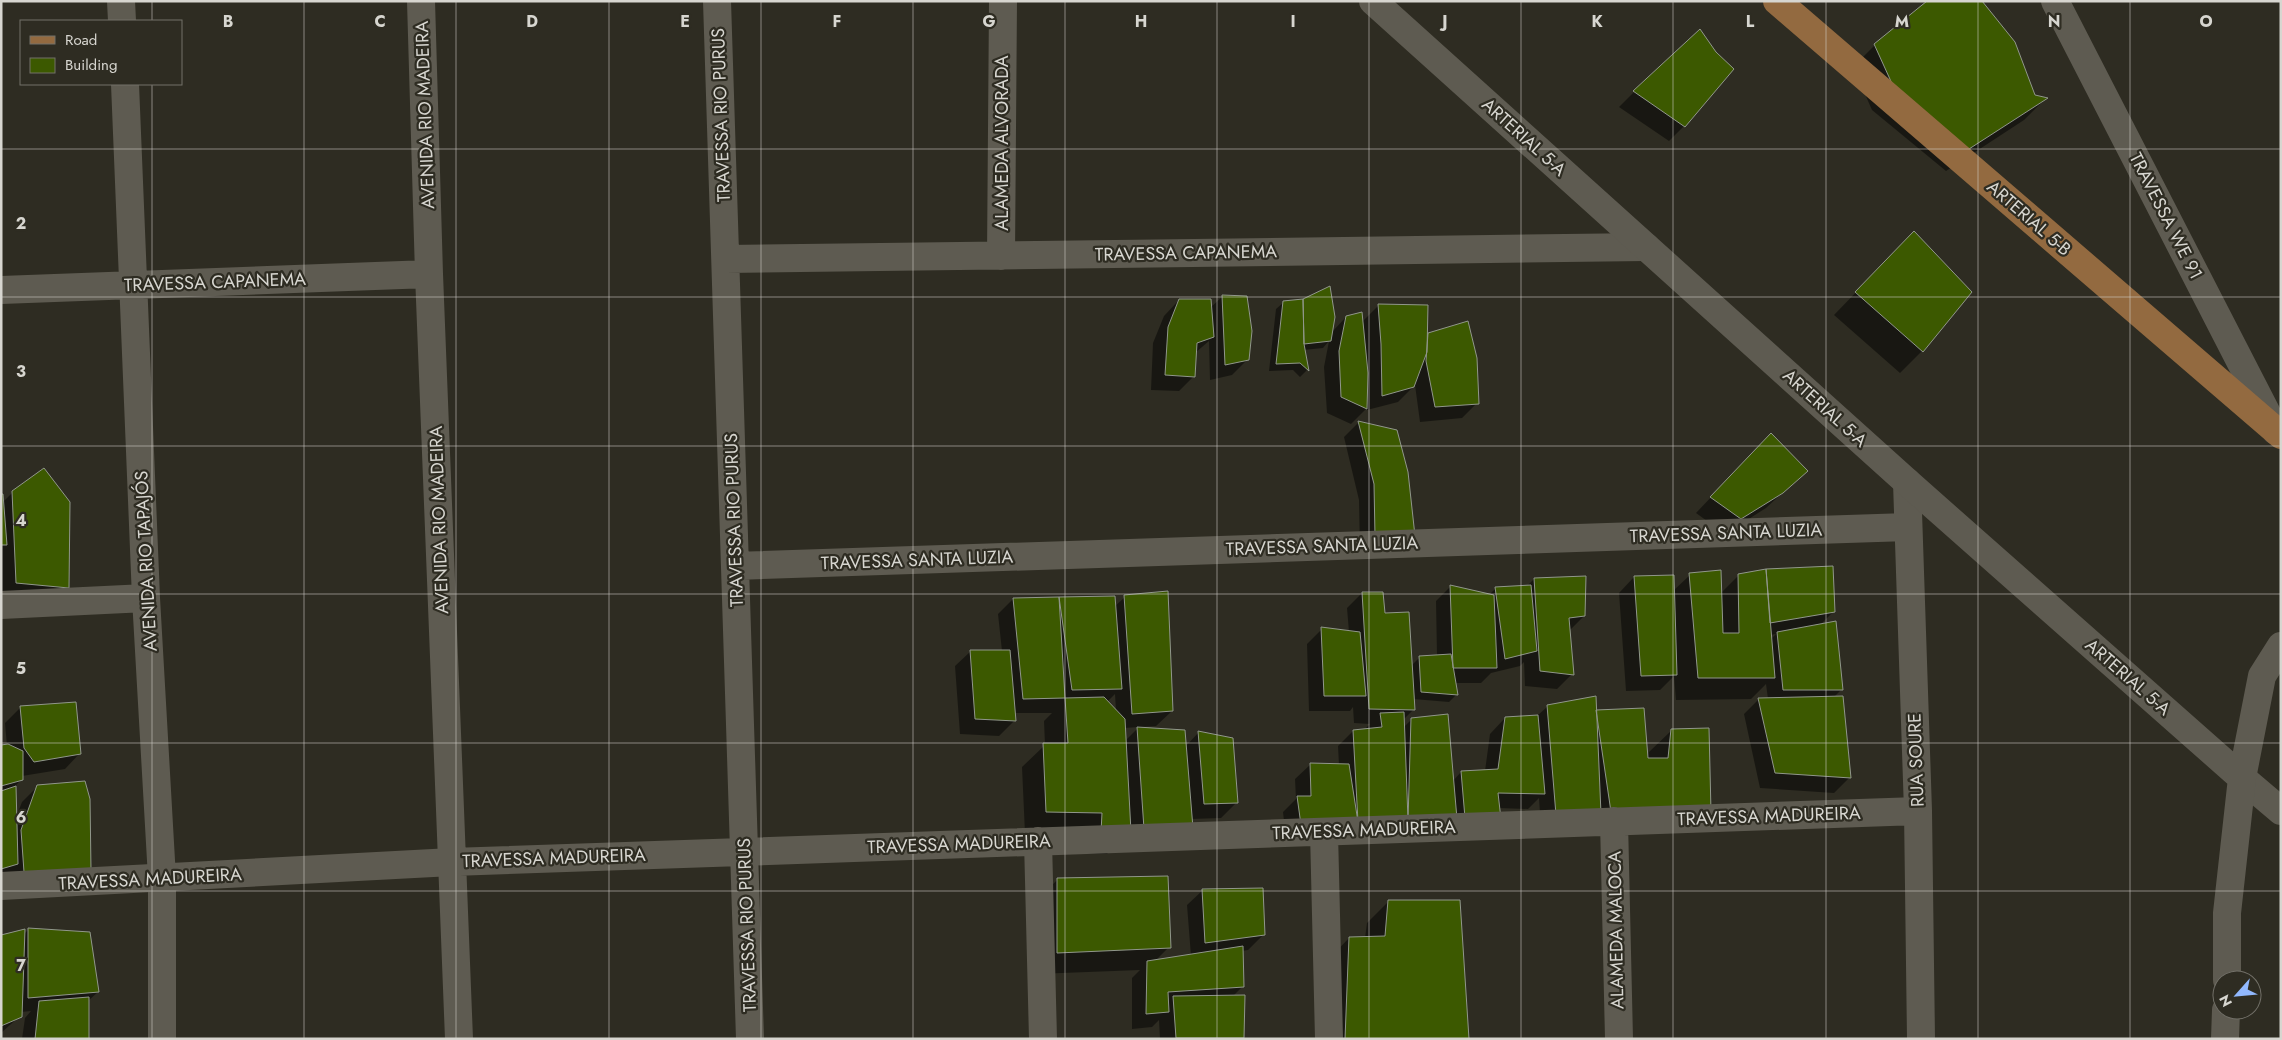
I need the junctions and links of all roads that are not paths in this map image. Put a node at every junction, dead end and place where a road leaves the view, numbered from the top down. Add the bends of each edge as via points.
1 (121, 1) edge
2 (421, 1) edge
3 (718, 1) edge
4 (1002, 1) edge
5 (1373, 1) edge
6 (1777, 1) edge
7 (2055, 1) edge
8 (122, 20) edge
9 (125, 85) edge
10 (1646, 247) junction
11 (1001, 256) junction
12 (726, 259) junction
13 (429, 274) junction
14 (134, 284) junction
15 (1, 290) edge
16 (2278, 433) edge
17 (1907, 482) junction
18 (1908, 527) junction
19 (735, 566) junction
20 (146, 598) junction
21 (1, 605) edge
22 (2281, 646) edge
23 (2242, 778) junction
24 (1918, 811) junction
25 (2281, 811) edge
26 (1614, 821) junction
27 (1324, 832) junction
28 (1038, 841) junction
29 (744, 852) junction
30 (452, 862) junction
31 (162, 878) junction
32 (1, 886) edge
33 (2226, 970) edge
34 (2226, 1020) edge
35 (162, 1039) edge
36 (459, 1039) edge
37 (750, 1039) edge
38 (1044, 1039) edge
39 (1329, 1039) edge
40 (1619, 1039) edge
41 (1920, 1039) edge
42 (2226, 1039) edge

1 - 8 street
2 - 13 street, AVENIDA RIO MADEIRA
3 - 12 street, TRAVESSA RIO PURUS
4 - 11 street, ALAMEDA ALVORADA
5 - 10 street, ARTERIAL 5-A
6 - 16 main road, ARTERIAL 5-B
7 - 16 street, TRAVESSA WE 91
9 - 14 street, AVENIDA RIO TAPAJÓS
10 - 11 street, TRAVESSA CAPANEMA
10 - 17 street, ARTERIAL 5-A
11 - 12 street, TRAVESSA CAPANEMA
12 - 19 street, TRAVESSA RIO PURUS
13 - 14 street, TRAVESSA CAPANEMA
13 - 30 street, AVENIDA RIO MADEIRA
14 - 15 street, TRAVESSA CAPANEMA
14 - 20 street, AVENIDA RIO TAPAJÓS
17 - 18 street, RUA SOURE
17 - 23 street, ARTERIAL 5-A
18 - 19 street, TRAVESSA SANTA LUZIA
18 - 24 street, RUA SOURE
19 - 29 street, TRAVESSA RIO PURUS
20 - 21 street
20 - 31 street, AVENIDA RIO TAPAJÓS
22 - 23 street via 2262,676
23 - 25 street, ARTERIAL 5-A
23 - 33 street via 2227,913
24 - 26 street, TRAVESSA MADUREIRA
24 - 41 street, RUA SOURE
26 - 27 street, TRAVESSA MADUREIRA
26 - 40 street, ALAMEDA MALOCA
27 - 28 street, TRAVESSA MADUREIRA
27 - 39 street
28 - 29 street, TRAVESSA MADUREIRA
28 - 38 street
29 - 30 street, TRAVESSA MADUREIRA
29 - 37 street, TRAVESSA RIO PURUS
30 - 31 street, TRAVESSA MADUREIRA
30 - 36 street, AVENIDA RIO MADEIRA
31 - 32 street, TRAVESSA MADUREIRA
31 - 35 street, AVENIDA RIO TAPAJÓS
34 - 42 street

